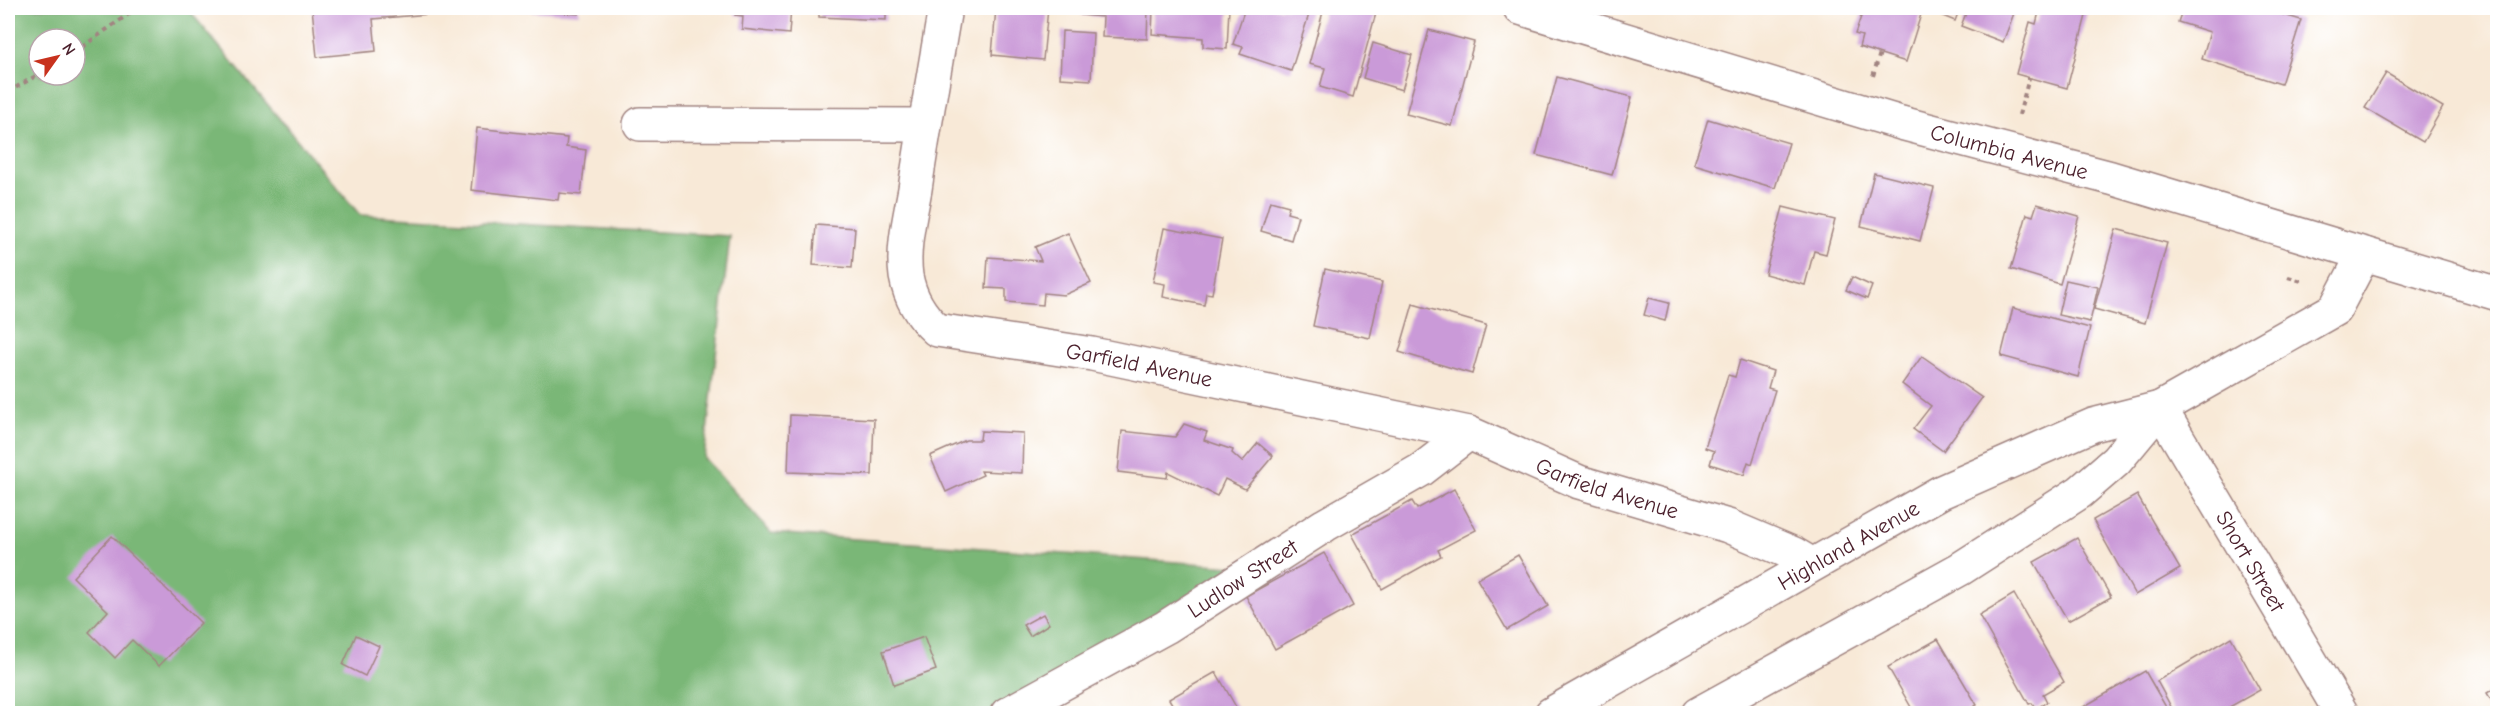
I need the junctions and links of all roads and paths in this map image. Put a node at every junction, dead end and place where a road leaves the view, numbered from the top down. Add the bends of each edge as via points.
1 (137, 8) edge
2 (945, 8) edge
3 (1520, 8) edge
4 (87, 43) edge
5 (1880, 53) dead end
6 (2029, 78) dead end
7 (1872, 79) dead end
8 (27, 81) edge
9 (8, 92) edge
10 (2019, 117) dead end
11 (640, 124) dead end
12 (924, 125) junction
13 (2364, 254) junction
14 (2498, 294) edge
15 (2160, 408) junction
16 (1469, 433) junction
17 (1811, 564) junction
18 (1007, 714) edge
19 (1551, 714) edge
20 (1698, 714) edge
21 (2342, 714) edge

1 - 4 path
2 - 12 street, Garfield Avenue
3 - 13 street, Columbia Avenue via 1900,123 2111,178
5 - 7 path
6 - 10 path
8 - 9 path
11 - 12 street
12 - 16 street, Garfield Avenue via 906,248 906,275 923,318 937,330 1092,354
13 - 14 street, Columbia Avenue
13 - 15 street, Highland Avenue via 2335,309
15 - 17 street, Highland Avenue via 2092,425 1941,492
15 - 20 street, Highland Avenue via 2116,461 2080,492 1960,569
15 - 21 street, Short Street
16 - 17 street, Garfield Avenue via 1579,482 1728,526
16 - 18 street, Ludlow Street via 1421,470 1324,525 1166,627
17 - 19 street, Highland Avenue

